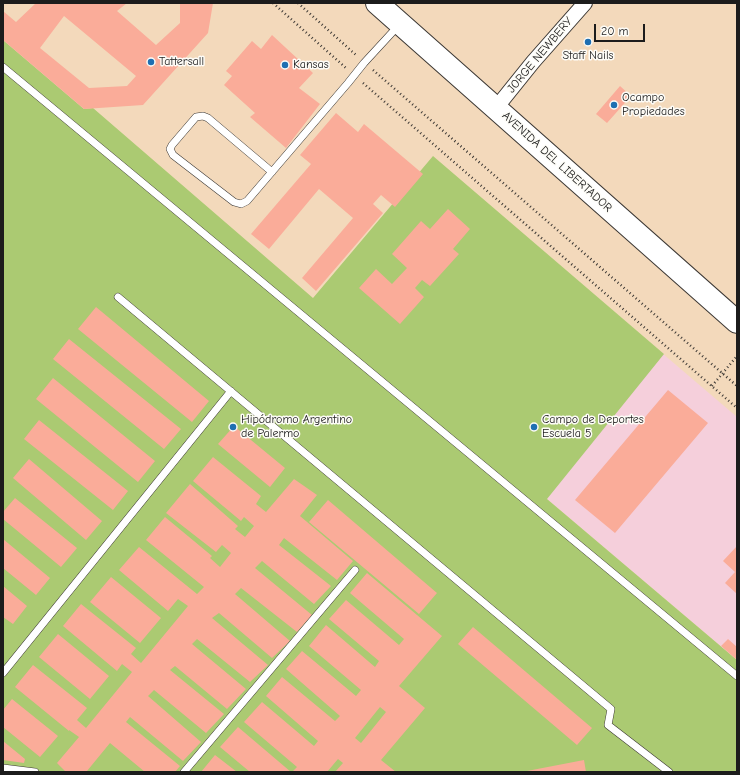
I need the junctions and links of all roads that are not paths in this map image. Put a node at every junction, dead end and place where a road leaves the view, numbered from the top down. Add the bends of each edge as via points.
1 (377, 3) edge
2 (585, 3) edge
3 (401, 24) junction
4 (3, 67) edge
5 (496, 108) junction
6 (272, 172) junction
7 (118, 297) dead end
8 (735, 316) edge
9 (231, 391) junction
10 (355, 570) dead end
11 (3, 673) edge
12 (737, 676) edge
13 (3, 768) edge
14 (35, 772) edge
15 (184, 772) edge
16 (669, 772) edge

1 - 3 main road, AVENIDA DEL LIBERTADOR
2 - 5 street, JORGE NEWBERY
3 - 5 main road, AVENIDA DEL LIBERTADOR
3 - 6 lane via 364,63
4 - 12 lane
5 - 8 main road, AVENIDA DEL LIBERTADOR
6 - 6 lane via 247,201 241,204 234,202 173,155 170,149 196,118 203,116
7 - 9 lane
9 - 11 lane
9 - 16 lane via 611,709 608,725
10 - 15 lane
13 - 14 lane

